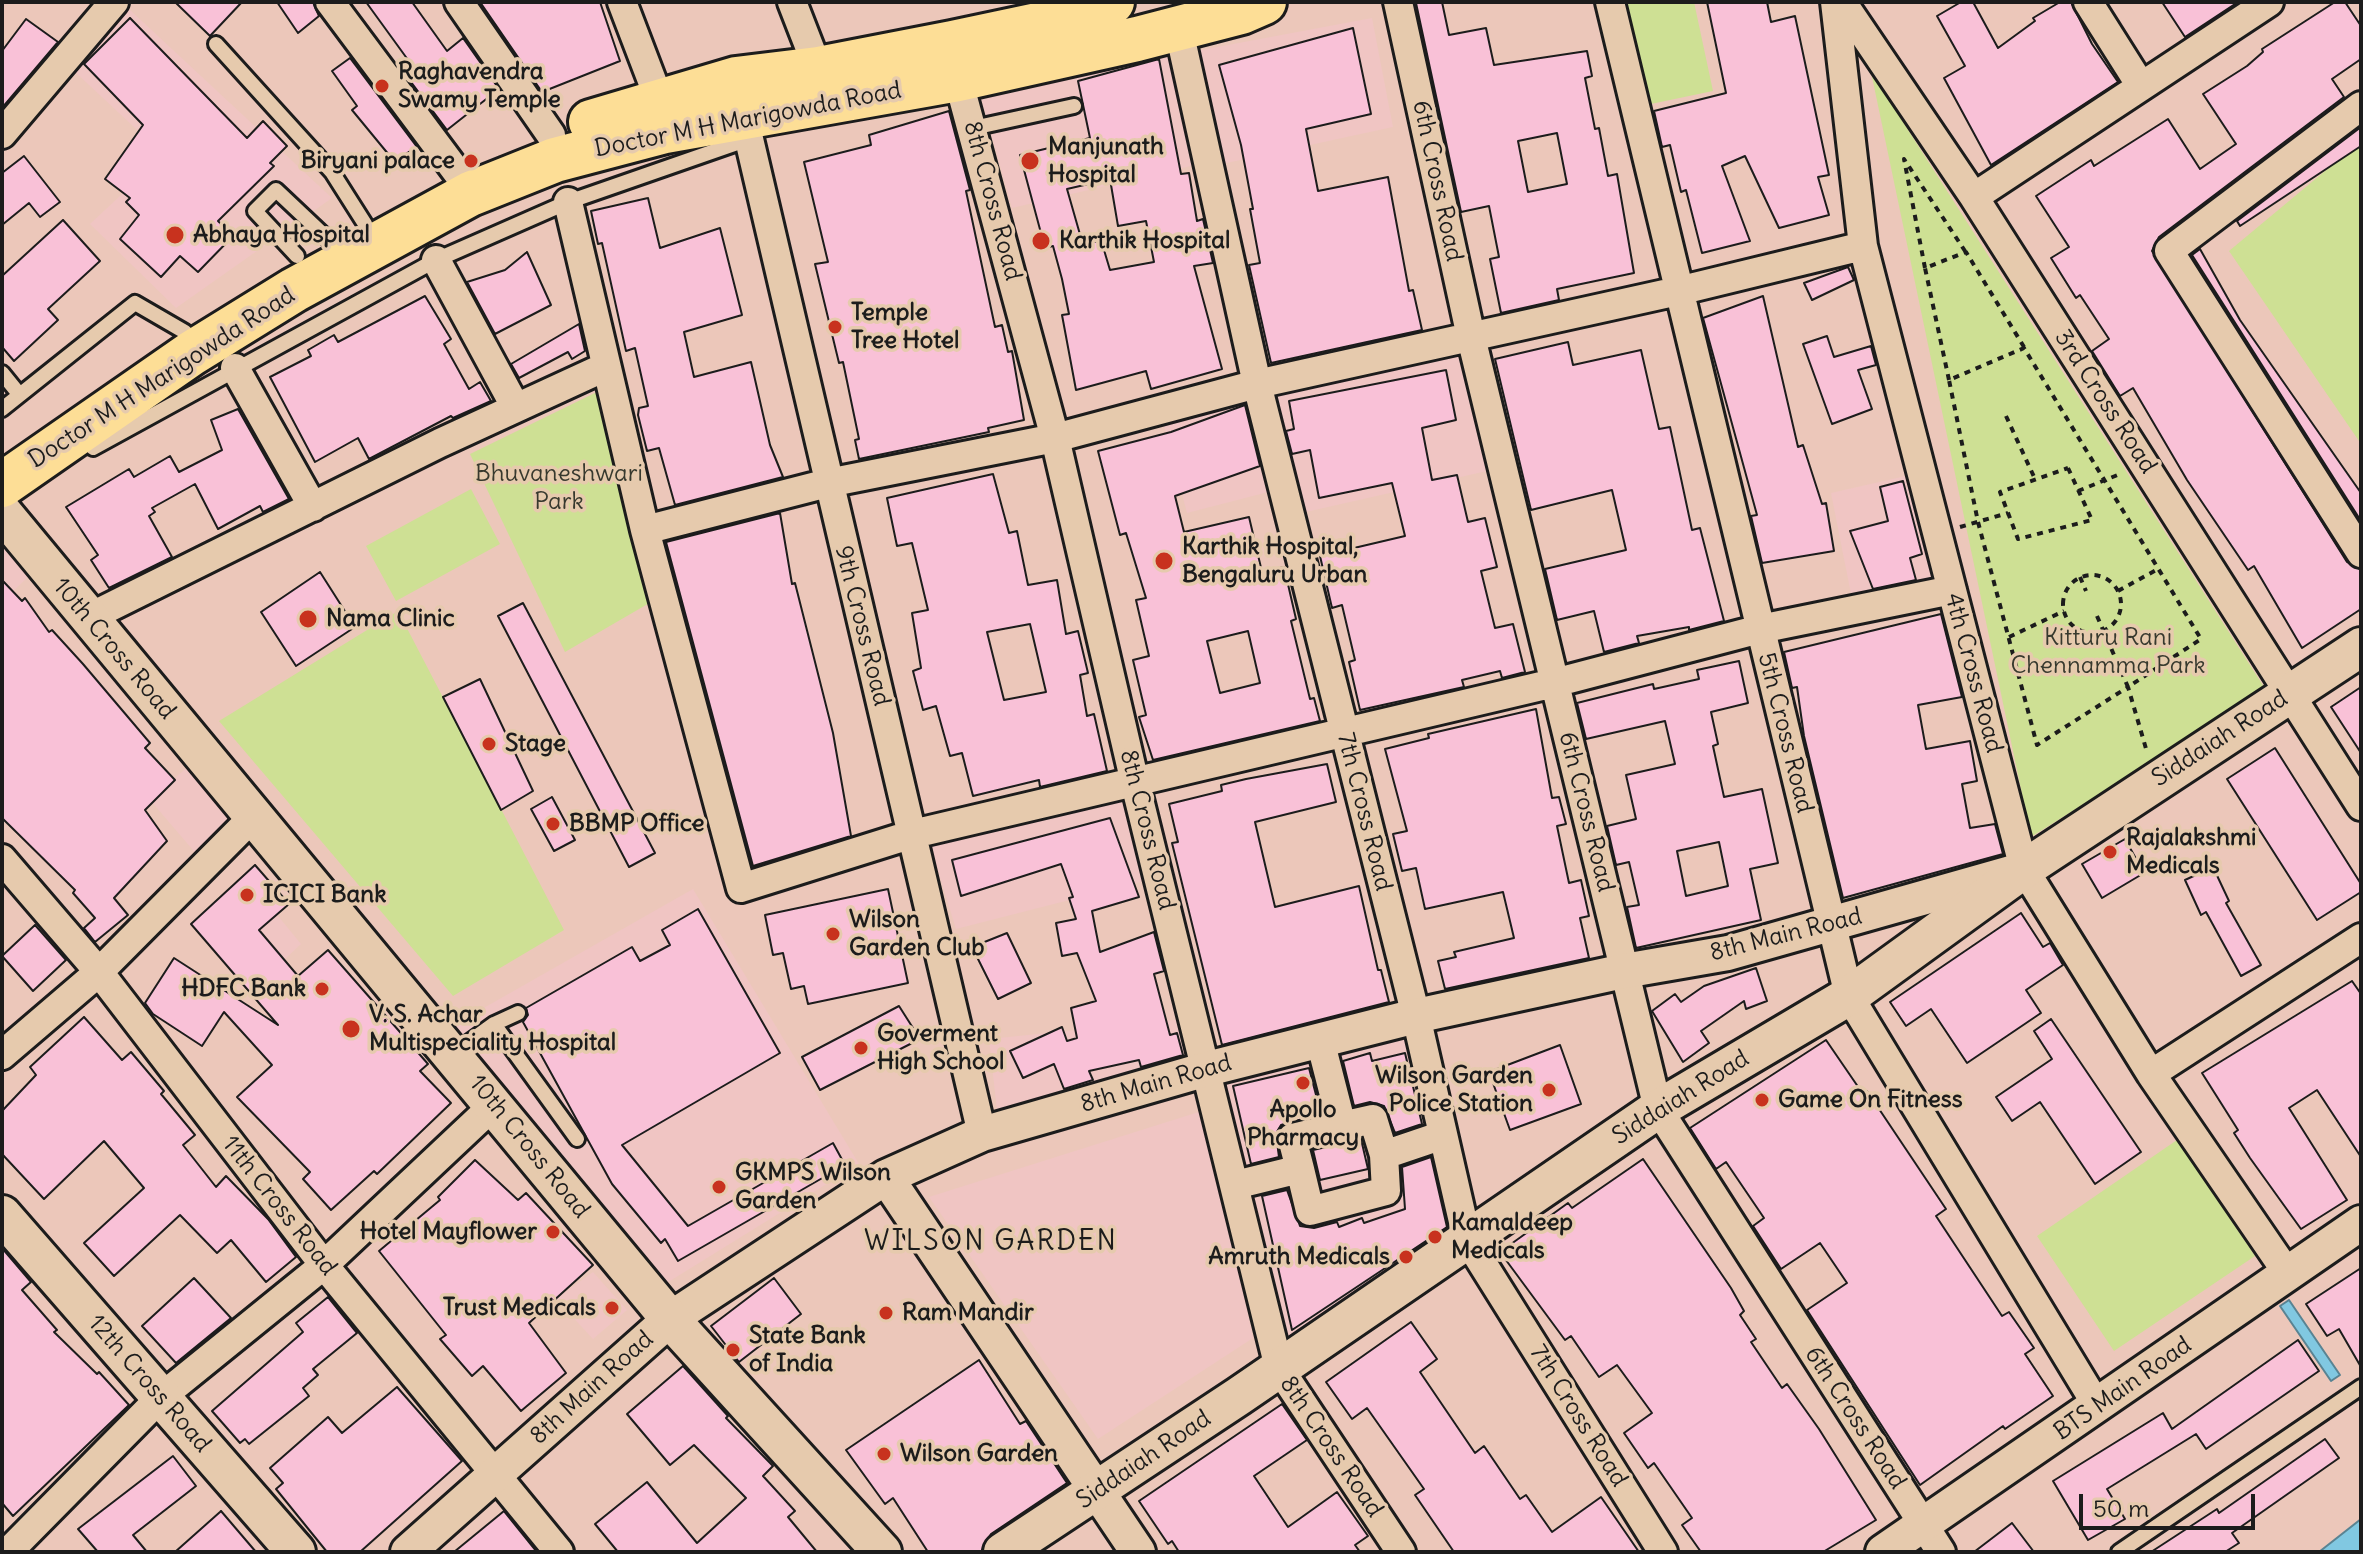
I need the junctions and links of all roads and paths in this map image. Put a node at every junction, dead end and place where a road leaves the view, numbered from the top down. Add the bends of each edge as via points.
1 (114, 2) edge
2 (330, 2) edge
3 (459, 2) edge
4 (622, 2) edge
5 (792, 2) edge
6 (1398, 2) edge
7 (1610, 2) edge
8 (1835, 2) edge
9 (1842, 2) edge
10 (2088, 2) edge
11 (2269, 2) edge
12 (1248, 5) edge
13 (1098, 7) edge
14 (1178, 26) junction
15 (216, 44) dead end
16 (818, 69) junction
17 (958, 79) junction
18 (2141, 86) junction
19 (659, 99) junction
20 (1074, 106) dead end
21 (2361, 106) edge
22 (745, 128) junction
23 (973, 128) junction
24 (2, 134) edge
25 (551, 135) junction
26 (459, 175) junction
27 (1974, 197) junction
28 (568, 202) junction
29 (330, 240) junction
30 (1863, 246) junction
31 (1966, 252) junction
32 (436, 260) junction
33 (1925, 268) junction
34 (1678, 291) junction
35 (185, 332) junction
36 (1471, 337) junction
37 (2024, 348) junction
38 (605, 367) junction
39 (235, 368) junction
40 (2, 373) edge
41 (1949, 380) junction
42 (1257, 384) junction
43 (19, 394) junction
44 (516, 408) junction
45 (2, 409) edge
46 (2006, 416) dead end
47 (1055, 438) junction
48 (77, 457) dead end
49 (2144, 464) junction
50 (2035, 479) junction
51 (2105, 480) junction
52 (828, 483) junction
53 (8, 484) edge
54 (2078, 491) junction
55 (2, 502) edge
56 (313, 507) junction
57 (2008, 513) junction
58 (1978, 522) junction
59 (645, 530) junction
60 (1937, 534) junction
61 (2361, 553) edge
62 (2158, 568) junction
63 (2080, 577) junction
64 (1952, 590) junction
65 (2086, 591) dead end
66 (2118, 591) junction
67 (2064, 611) junction
68 (2097, 616) dead end
69 (88, 618) junction
70 (1760, 629) junction
71 (2104, 630) junction
72 (2009, 637) junction
73 (2361, 647) edge
74 (1554, 683) junction
75 (2128, 687) junction
76 (2291, 693) junction
77 (1344, 732) junction
78 (2156, 781) junction
79 (1135, 783) junction
80 (2361, 806) edge
81 (253, 817) junction
82 (913, 834) junction
83 (2, 859) edge
84 (2024, 869) junction
85 (1831, 925) junction
86 (2361, 938) edge
87 (1624, 971) junction
88 (99, 972) junction
89 (1849, 996) junction
90 (518, 1013) dead end
91 (1416, 1016) junction
92 (494, 1024) junction
93 (1320, 1040) junction
94 (453, 1054) junction
95 (2, 1055) edge
96 (1207, 1069) junction
97 (2151, 1074) junction
98 (495, 1104) junction
99 (1658, 1109) junction
100 (1342, 1126) junction
101 (982, 1134) junction
102 (1443, 1135) junction
103 (577, 1139) dead end
104 (1384, 1155) junction
105 (1300, 1169) junction
106 (886, 1177) junction
107 (1235, 1185) junction
108 (2, 1215) edge
109 (2361, 1223) edge
110 (1467, 1239) junction
111 (324, 1265) junction
112 (2288, 1274) junction
113 (670, 1319) junction
114 (1279, 1368) junction
115 (2361, 1387) edge
116 (160, 1398) junction
117 (2098, 1407) junction
118 (494, 1476) junction
119 (1098, 1491) junction
120 (1932, 1538) edge
121 (14, 1542) edge
122 (296, 1552) edge
123 (408, 1552) edge
124 (559, 1552) edge
125 (882, 1552) edge
126 (1003, 1552) edge
127 (1138, 1552) edge
128 (1401, 1552) edge
129 (1663, 1552) edge
130 (1883, 1552) edge
131 (2119, 1552) edge

1 - 24 street
2 - 26 street
3 - 25 street
4 - 19 street
5 - 16 street
6 - 36 street, 6th Cross Road
7 - 34 street, 5th Cross Road
8 - 30 street, 4th Cross Road
9 - 27 street, 3rd Cross Road
10 - 18 street
11 - 18 street
12 - 14 main road, Doctor M H Marigowda Road
13 - 16 main road, Doctor M H Marigowda Road
14 - 17 main road, Doctor M H Marigowda Road
14 - 42 street, 7th Cross Road
15 - 29 lane via 332,172
16 - 19 main road, Doctor M H Marigowda Road via 736,79
17 - 22 main road, Doctor M H Marigowda Road
17 - 23 street, 8th Cross Road
18 - 27 street
19 - 25 main road, Doctor M H Marigowda Road
20 - 23 lane
21 - 61 street via 2169,251
22 - 28 lane
22 - 52 street, 9th Cross Road
22 - 53 main road, Doctor M H Marigowda Road via 665,131 555,160 470,194 204,345
23 - 47 street, 8th Cross Road
25 - 26 main road, Doctor M H Marigowda Road
26 - 29 main road, Doctor M H Marigowda Road
27 - 49 street, 3rd Cross Road
28 - 32 lane
28 - 38 street
29 - 35 main road, Doctor M H Marigowda Road
30 - 34 street
30 - 60 street, 4th Cross Road
31 - 33 path
31 - 33 path via 1904,159
31 - 37 path
32 - 39 lane
32 - 44 street
33 - 41 path
34 - 36 street
34 - 70 street, 5th Cross Road
35 - 43 lane via 135,303
35 - 53 main road, Doctor M H Marigowda Road
36 - 42 street
36 - 74 street, 6th Cross Road
37 - 41 path
37 - 51 path
38 - 44 street
38 - 59 street
39 - 48 lane
39 - 56 street
40 - 43 lane
41 - 58 path
42 - 47 street
42 - 77 street, 7th Cross Road
43 - 45 lane
44 - 56 street
46 - 50 path
47 - 52 street
47 - 79 street, 8th Cross Road
49 - 51 path
49 - 76 street, 3rd Cross Road
50 - 54 path via 2068,468
50 - 57 path via 2000,492
51 - 54 path
51 - 62 path
52 - 59 street
52 - 82 street, 9th Cross Road
53 - 55 lane
53 - 69 main road, 10th Cross Road
54 - 57 path via 2092,520 2018,539
56 - 69 street
57 - 58 path
58 - 60 path
58 - 72 path
59 - 82 street via 741,888
60 - 64 street, 4th Cross Road
62 - 66 path
62 - 75 path via 2201,639
63 - 65 path
63 - 66 path via 2098,575
63 - 67 path via 2067,589
64 - 70 street
64 - 84 street, 4th Cross Road
66 - 71 path via 2117,618
67 - 71 path via 2081,631
67 - 72 path
68 - 71 path
69 - 81 main road, 10th Cross Road
70 - 74 street
70 - 85 street, 5th Cross Road
71 - 75 path
72 - 75 path via 2037,745
73 - 76 main road, Siddaiah Road
74 - 77 street
74 - 87 street, 6th Cross Road
75 - 78 path
76 - 78 main road, Siddaiah Road
76 - 80 street, 3rd Cross Road
77 - 79 street
77 - 91 street, 7th Cross Road
78 - 84 main road, Siddaiah Road
79 - 82 street
79 - 96 street, 8th Cross Road
81 - 88 street
81 - 94 main road, 10th Cross Road
82 - 101 street, 9th Cross Road
83 - 88 street, 11th Cross Road
84 - 85 street, 8th Main Road
84 - 89 main road, Siddaiah Road
84 - 97 street, 4th Cross Road
85 - 87 street, 8th Main Road via 1728,953
85 - 89 street, 5th Cross Road
86 - 97 street
87 - 91 street, 8th Main Road
87 - 99 street, 6th Cross Road
88 - 95 street
88 - 111 street, 11th Cross Road
89 - 99 main road, Siddaiah Road
89 - 117 street, 5th Cross Road
90 - 92 lane
91 - 93 street, 8th Main Road
91 - 102 street, 7th Cross Road
92 - 94 lane
92 - 103 lane
93 - 96 street, 8th Main Road
93 - 100 street
94 - 98 main road, 10th Cross Road
96 - 101 street, 8th Main Road
96 - 107 street, 8th Cross Road
97 - 112 street, 4th Cross Road
98 - 111 street
98 - 113 main road, 10th Cross Road
99 - 110 main road, Siddaiah Road
99 - 120 street, 6th Cross Road
100 - 104 street via 1373,1119
100 - 105 street via 1292,1138
101 - 106 street, 8th Main Road
102 - 104 street
102 - 110 street, 7th Cross Road
104 - 105 street via 1386,1191 1310,1211
105 - 107 street
106 - 113 street, 8th Main Road
106 - 119 street
107 - 114 street, 8th Cross Road
108 - 116 main road, 12th Cross Road
109 - 112 street, BTS Main Road
110 - 114 main road, Siddaiah Road
110 - 129 street, 7th Cross Road
111 - 116 street
111 - 118 street, 11th Cross Road
112 - 117 street, BTS Main Road
113 - 118 street, 8th Main Road
113 - 125 main road, 10th Cross Road
114 - 119 main road, Siddaiah Road
114 - 128 street, 8th Cross Road
115 - 131 lane
116 - 121 street
116 - 122 main road, 12th Cross Road
117 - 120 street, BTS Main Road
118 - 123 street, 8th Main Road
118 - 124 street, 11th Cross Road
119 - 126 main road, Siddaiah Road
119 - 127 street
120 - 130 street, BTS Main Road

